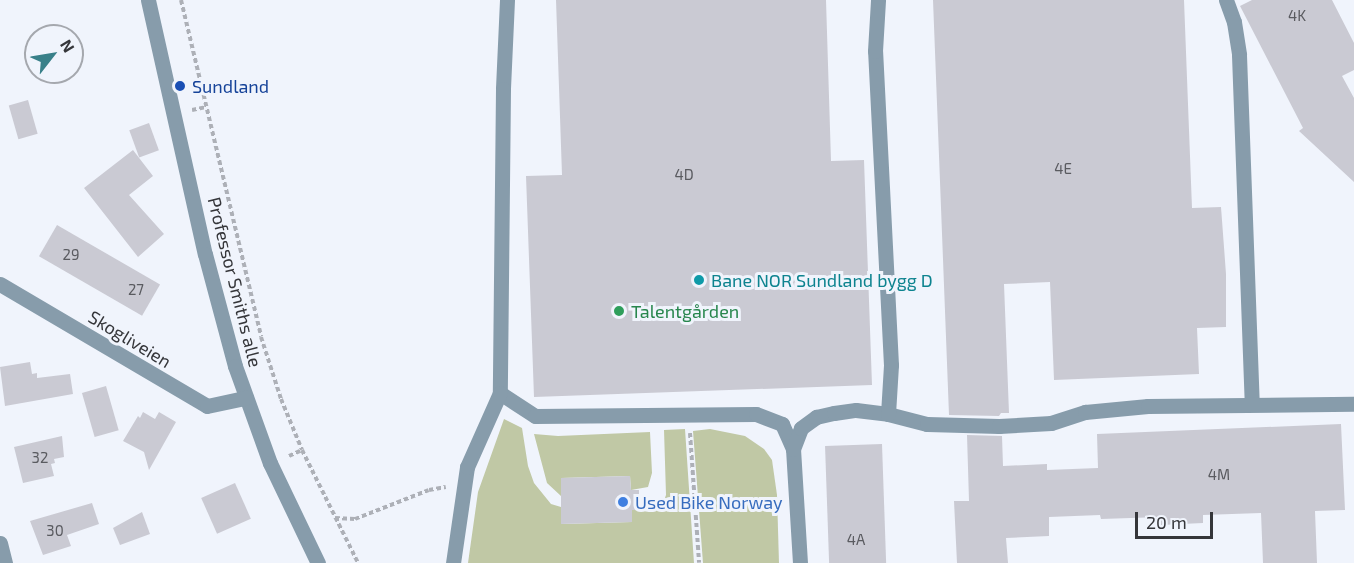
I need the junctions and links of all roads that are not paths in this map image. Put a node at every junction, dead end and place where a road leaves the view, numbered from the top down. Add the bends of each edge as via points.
1 (148, 0) edge
2 (507, 0) edge
3 (878, 0) edge
4 (1226, 0) edge
5 (0, 284) edge
6 (500, 393) junction
7 (246, 398) junction
8 (1252, 404) junction
9 (1354, 404) edge
10 (888, 414) junction
11 (793, 449) junction
12 (0, 543) edge
13 (5, 563) edge
14 (318, 563) edge
15 (453, 563) edge
16 (800, 563) edge

1 - 7 street, Professor Smiths alle via 206,254
2 - 6 street
3 - 10 street via 875,51 891,365
4 - 8 street via 1239,56
5 - 7 street, Skogliveien via 207,406
6 - 11 street via 535,416 756,414 782,424
6 - 15 street via 467,467
7 - 14 street, Professor Smiths alle via 270,463
8 - 9 street
8 - 10 street via 1148,406 1084,412 1051,423 999,426 927,424
10 - 11 street via 856,411 816,417 801,428
11 - 16 street
12 - 13 street

